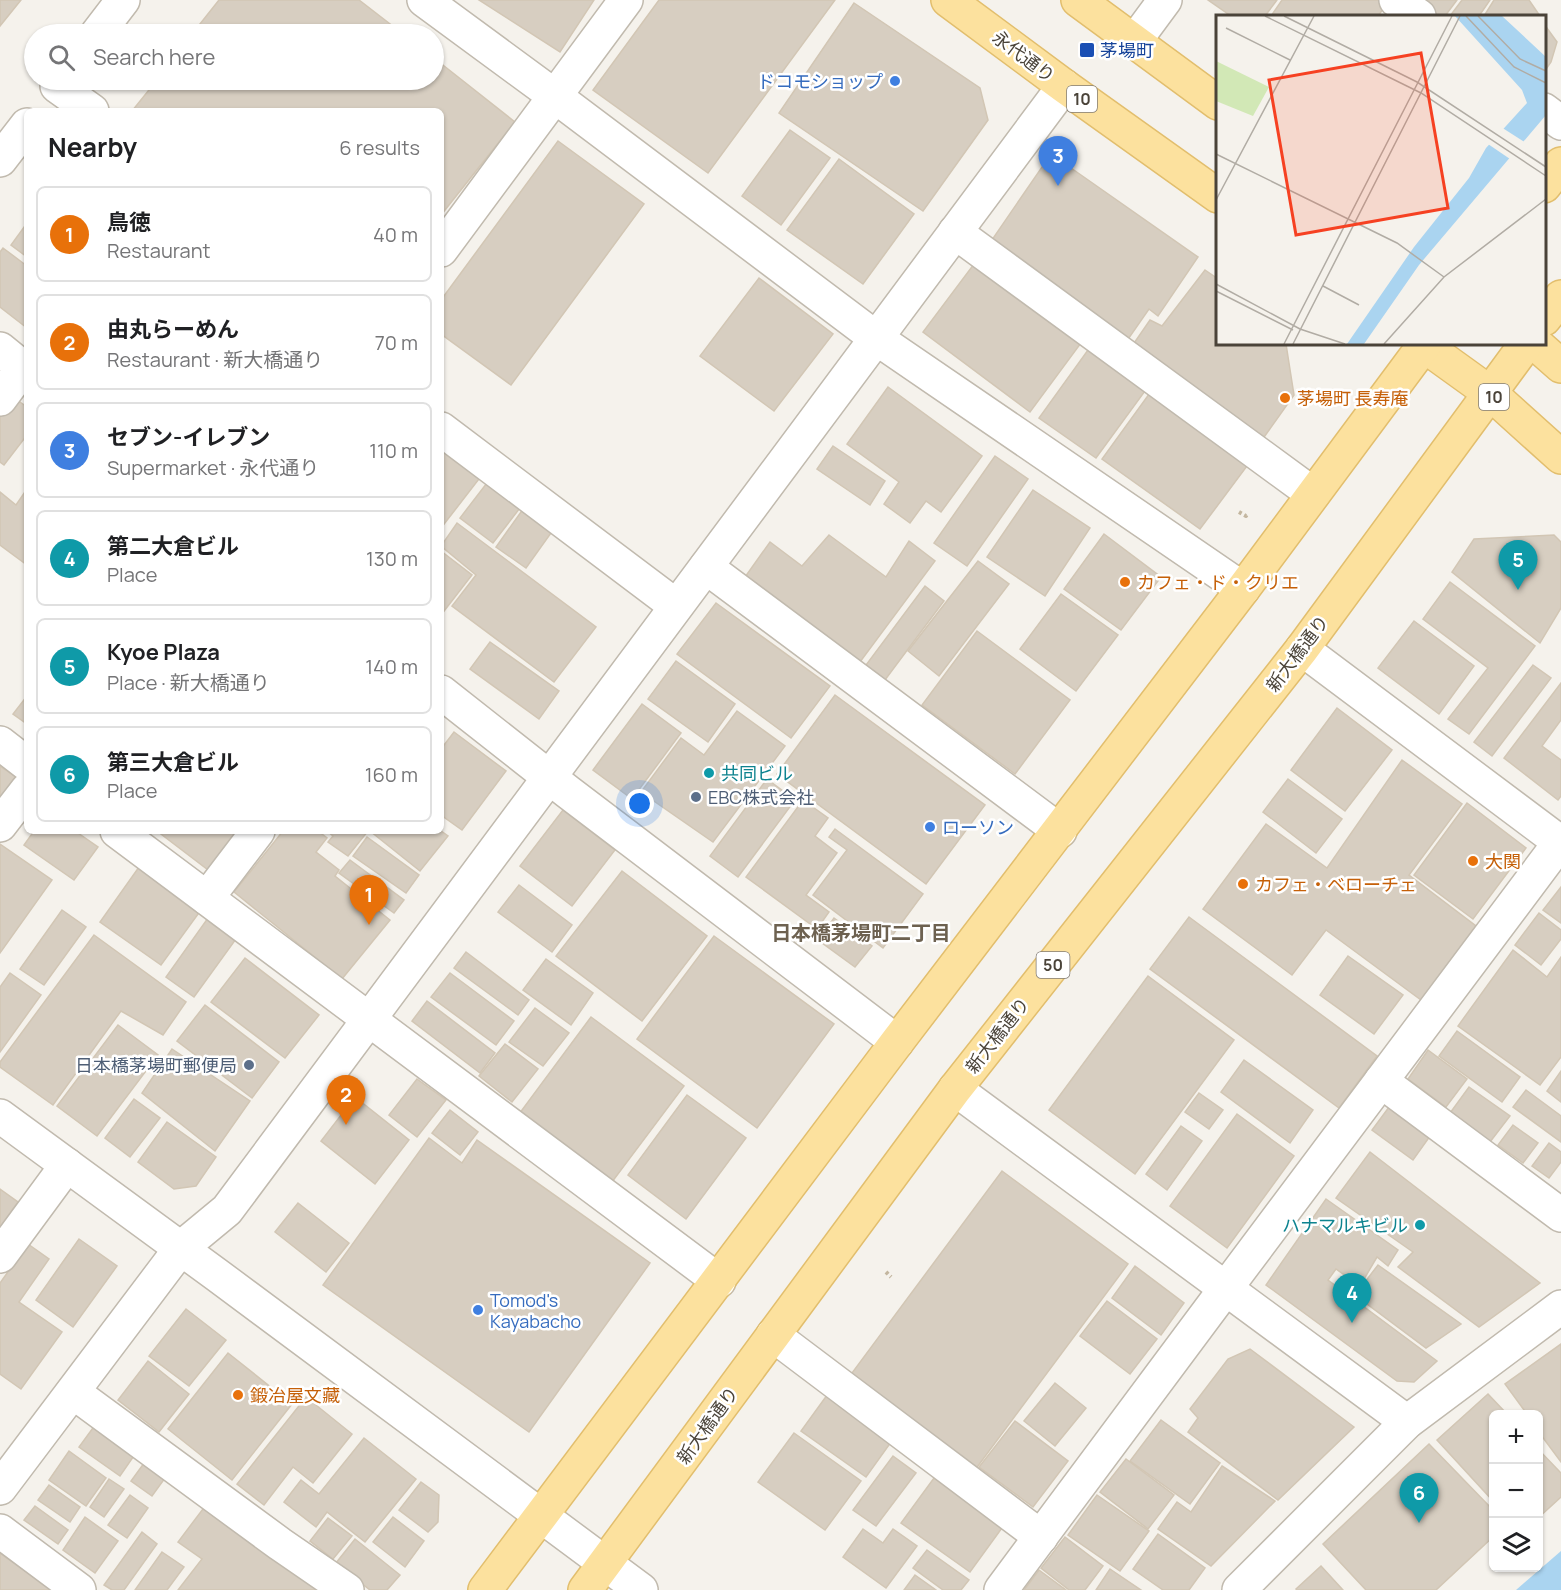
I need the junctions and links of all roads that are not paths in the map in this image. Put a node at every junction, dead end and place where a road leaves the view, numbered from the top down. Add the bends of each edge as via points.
1 (123, 0) edge
2 (424, 0) edge
3 (626, 0) edge
4 (948, 0) edge
5 (1078, 0) edge
6 (1166, 0) edge
7 (1396, 0) edge
8 (1418, 15) edge
9 (105, 24) edge
10 (1134, 42) junction
11 (1064, 86) junction
12 (52, 92) edge
13 (556, 96) junction
14 (1216, 102) edge
15 (86, 108) edge
16 (1546, 111) edge
17 (1561, 123) edge
18 (24, 129) edge
19 (0, 160) edge
20 (1561, 164) edge
21 (1546, 185) edge
22 (1216, 195) edge
23 (955, 232) junction
24 (444, 246) edge
25 (1561, 297) edge
26 (1546, 318) edge
27 (876, 338) junction
28 (1423, 345) edge
29 (1425, 345) edge
30 (1525, 345) edge
31 (1537, 345) edge
32 (17, 363) edge
33 (1561, 366) edge
34 (1490, 393) junction
35 (0, 399) edge
36 (444, 431) edge
37 (1561, 457) edge
38 (1313, 494) junction
39 (706, 567) junction
40 (1243, 589) junction
41 (676, 606) junction
42 (1302, 649) junction
43 (444, 694) edge
44 (0, 743) edge
45 (24, 762) edge
46 (549, 777) junction
47 (24, 794) edge
48 (0, 825) edge
49 (1060, 831) junction
50 (127, 834) edge
51 (256, 834) edge
52 (1561, 842) edge
53 (207, 898) junction
54 (369, 1018) junction
55 (897, 1042) junction
56 (1381, 1081) junction
57 (955, 1089) junction
58 (0, 1116) edge
59 (67, 1165) junction
60 (1561, 1215) edge
61 (181, 1248) junction
62 (0, 1256) edge
63 (718, 1281) junction
64 (1226, 1288) junction
65 (1561, 1306) edge
66 (773, 1335) junction
67 (72, 1392) junction
68 (1407, 1422) junction
69 (0, 1488) edge
70 (541, 1515) junction
71 (0, 1531) edge
72 (1041, 1537) junction
73 (604, 1563) junction
74 (79, 1590) edge
75 (347, 1590) edge
76 (485, 1590) edge
77 (585, 1590) edge
78 (640, 1590) edge
79 (1001, 1590) edge
80 (1239, 1590) edge

1 - 9 street
2 - 13 street
3 - 13 street
4 - 11 main road, 永代通り / 10
5 - 10 main road
6 - 10 street
7 - 8 street
10 - 14 main road
11 - 22 main road, 永代通り / 10
11 - 23 street
12 - 15 street
13 - 24 street
13 - 27 street
16 - 17 street
18 - 19 street
20 - 21 main road
23 - 27 street
23 - 38 street
25 - 26 main road
27 - 39 street
27 - 40 street
28 - 38 main road
29 - 34 main road, 10
30 - 34 main road, 新大橋通り / 50
31 - 33 main road
32 - 35 street
34 - 37 main road, 10
34 - 42 main road, 新大橋通り / 50
36 - 41 street
38 - 40 main road
39 - 41 street
39 - 49 street
40 - 49 main road
41 - 46 street
42 - 52 street
42 - 57 main road, 新大橋通り / 50
43 - 46 street
44 - 45 street
46 - 54 street
46 - 55 street
47 - 48 street
49 - 55 main road
50 - 53 street
51 - 53 street
52 - 56 street
53 - 54 street
54 - 61 street via 226,1210
54 - 63 street
55 - 63 main road
56 - 60 street
56 - 64 street
57 - 64 street
57 - 66 main road, 新大橋通り / 50
58 - 59 street
59 - 61 street
59 - 62 street
61 - 67 street
61 - 70 street
63 - 70 main road
64 - 68 street
64 - 72 street
65 - 68 street
66 - 72 street
66 - 73 main road, 新大橋通り / 50
67 - 69 street
67 - 75 street
68 - 80 street
70 - 73 street
70 - 76 main road
71 - 74 street
72 - 79 street
73 - 77 main road, 新大橋通り / 50
73 - 78 street

